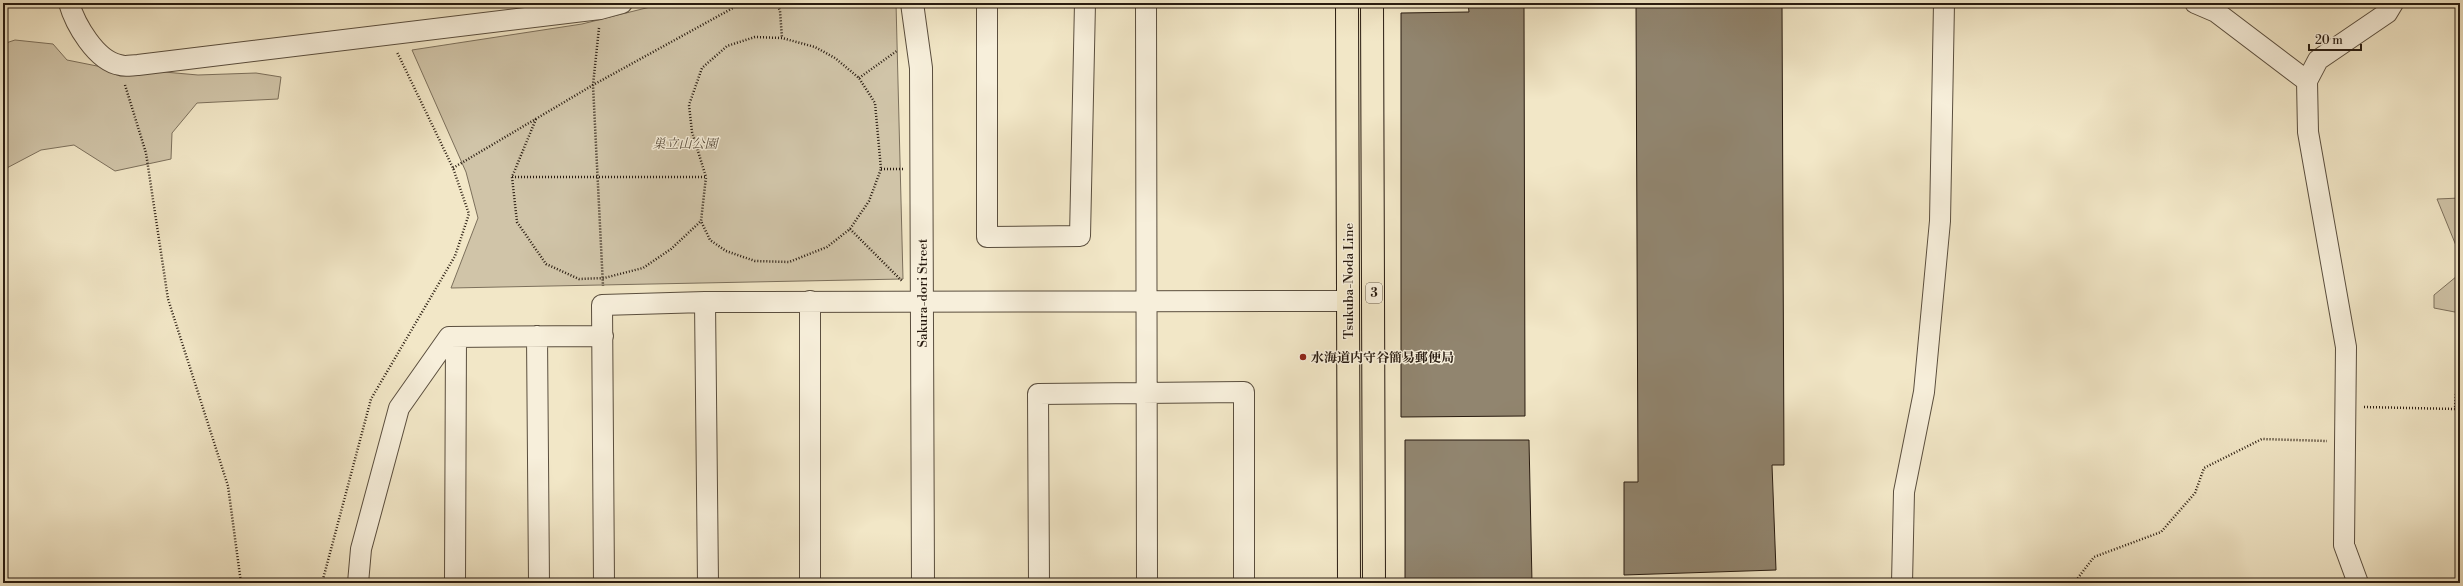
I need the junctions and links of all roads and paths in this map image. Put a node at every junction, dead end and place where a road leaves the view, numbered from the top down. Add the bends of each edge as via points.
1 (69, 3) edge
2 (622, 3) edge
3 (742, 3) edge
4 (777, 3) edge
5 (912, 3) edge
6 (987, 3) edge
7 (1085, 3) edge
8 (1146, 3) edge
9 (1347, 3) edge
10 (1372, 3) edge
11 (1944, 3) edge
12 (2195, 3) edge
13 (2393, 3) edge
14 (599, 6) edge
15 (389, 36) junction
16 (918, 37) junction
17 (782, 38) junction
18 (119, 66) junction
19 (858, 78) junction
20 (2307, 81) junction
21 (593, 85) junction
22 (536, 119) junction
23 (453, 168) junction
24 (512, 177) junction
25 (598, 177) junction
26 (706, 177) junction
27 (701, 221) junction
28 (850, 229) junction
29 (604, 278) junction
30 (1146, 300) junction
31 (810, 301) junction
32 (922, 301) junction
33 (1348, 301) junction
34 (705, 302) junction
35 (602, 305) junction
36 (456, 336) junction
37 (537, 336) junction
38 (602, 336) junction
39 (1146, 392) junction
40 (2460, 392) edge
41 (2346, 406) junction
42 (2346, 441) junction
43 (241, 583) edge
44 (322, 583) edge
45 (358, 583) edge
46 (455, 583) edge
47 (539, 583) edge
48 (604, 583) edge
49 (708, 583) edge
50 (810, 583) edge
51 (923, 583) edge
52 (1039, 583) edge
53 (1147, 583) edge
54 (1244, 583) edge
55 (1349, 583) edge
56 (1374, 583) edge
57 (1902, 583) edge
58 (2074, 583) edge
59 (2358, 583) edge

1 - 18 street via 72,16 92,46
2 - 14 street
3 - 21 path
4 - 17 path
5 - 16 street, Sakura-dori Street
6 - 7 street via 987,237 1080,236
8 - 30 street
9 - 33 main road, Tsukuba-Noda Line / 3
10 - 56 main road, Tsukuba-Noda Line / 3
11 - 57 street via 1940,221 1924,392 1904,492
12 - 20 street via 2216,12
13 - 20 street via 2387,13 2318,60
14 - 15 street
14 - 21 path
15 - 18 street
15 - 23 path
16 - 19 path
16 - 32 street, Sakura-dori Street via 921,68
17 - 19 path via 815,47 835,58
17 - 26 path via 755,37 727,46 702,68 688,105 692,132
18 - 43 path via 146,153 168,298 228,486
19 - 28 path via 875,103 881,169 869,201
20 - 41 street via 2308,132 2346,347
21 - 22 path
21 - 25 path
22 - 23 path
22 - 24 path
23 - 44 path via 469,214 455,256 371,399
24 - 25 path
24 - 29 path via 517,222 546,264 579,279
25 - 26 path
25 - 29 path
26 - 27 path
27 - 28 path via 710,240 726,251 755,261 789,262 828,247
27 - 29 path via 671,249 643,268
28 - 32 path
29 - 35 path
30 - 32 street
30 - 33 street
30 - 39 street
31 - 32 street
31 - 34 street
31 - 50 street
32 - 51 street, Sakura-dori Street
33 - 55 main road, Tsukuba-Noda Line / 3
34 - 35 street
34 - 49 street
35 - 38 street
36 - 37 street
36 - 45 street via 449,337 399,408 361,549
36 - 46 street
37 - 38 street
37 - 47 street
38 - 48 street
39 - 52 street via 1038,394
39 - 53 street
39 - 54 street via 1244,392
40 - 41 path via 2456,392 2454,409
41 - 42 street
42 - 58 path via 2262,439 2204,468 2195,493 2161,532 2094,557
42 - 59 street via 2344,545

